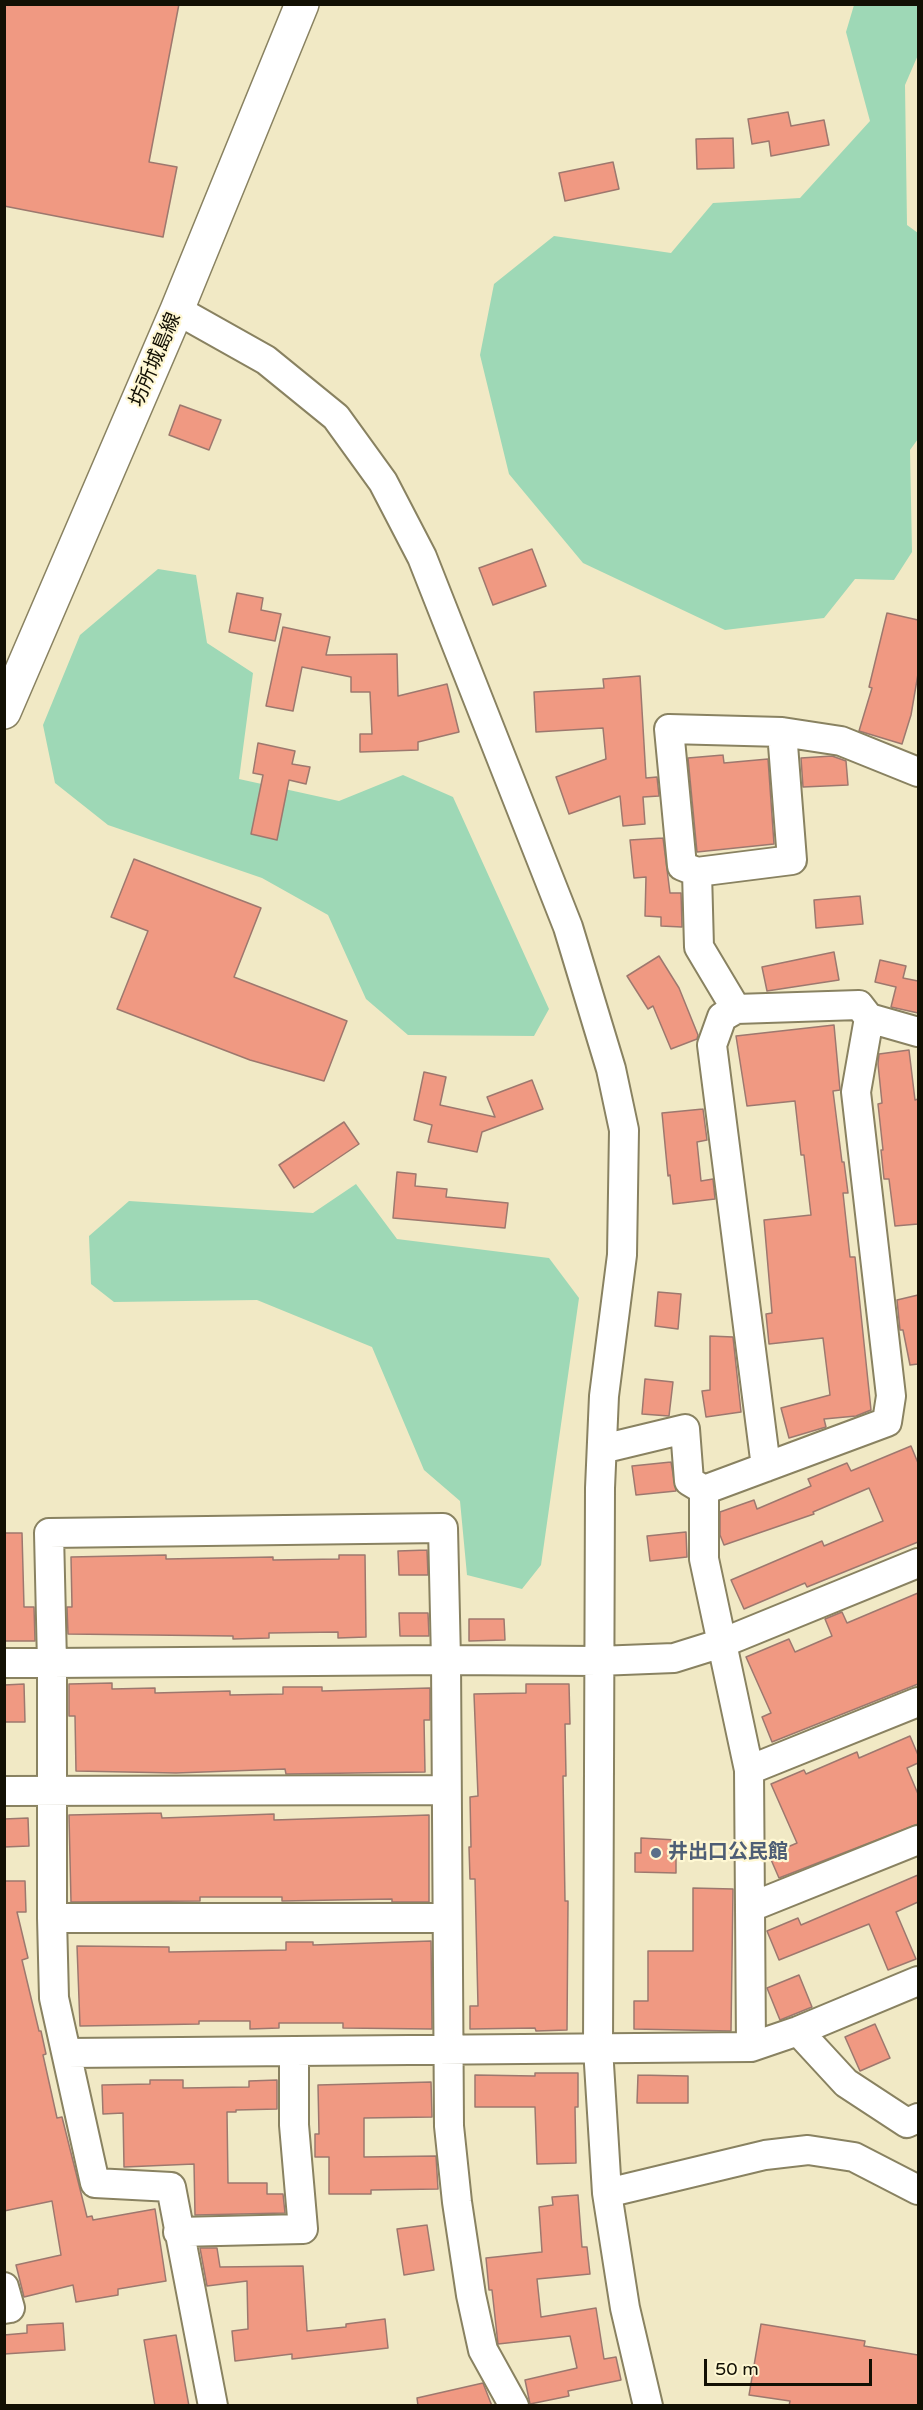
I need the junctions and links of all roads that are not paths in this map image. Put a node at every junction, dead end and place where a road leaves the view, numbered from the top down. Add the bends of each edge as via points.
1 (302, 4) edge
2 (177, 310) junction
3 (4, 712) edge
4 (782, 732) junction
5 (918, 772) edge
6 (697, 872) junction
7 (736, 1009) junction
8 (869, 1018) junction
9 (918, 1032) edge
10 (602, 1449) junction
11 (766, 1467) junction
12 (704, 1490) junction
13 (918, 1563) edge
14 (723, 1643) junction
15 (446, 1660) junction
16 (598, 1661) junction
17 (4, 1663) edge
18 (52, 1663) junction
19 (918, 1702) edge
20 (749, 1770) junction
21 (52, 1790) junction
22 (446, 1790) junction
23 (4, 1791) edge
24 (918, 1840) edge
25 (751, 1907) junction
26 (52, 1918) junction
27 (447, 1918) junction
28 (918, 1981) edge
29 (798, 2031) junction
30 (751, 2047) junction
31 (598, 2048) junction
32 (447, 2050) junction
33 (294, 2051) junction
34 (67, 2053) junction
35 (918, 2118) edge
36 (918, 2190) edge
37 (607, 2193) junction
38 (178, 2232) junction
39 (4, 2287) edge
40 (4, 2309) edge
41 (213, 2406) edge
42 (514, 2406) edge
43 (648, 2406) edge

1 - 2 main road, 坊所城島線
2 - 3 main road, 坊所城島線
2 - 10 street via 266,360 336,417 383,482 422,557 568,927 611,1069 624,1130 622,1255 604,1396
4 - 5 street via 841,741
4 - 6 street via 792,860
4 - 6 street via 669,729 682,866
6 - 7 street via 699,947
7 - 8 street via 859,1005
7 - 11 street via 722,1017 712,1045
8 - 9 street
8 - 11 street via 856,1092 891,1396 887,1422
10 - 12 street via 685,1429 689,1481
10 - 16 street
11 - 12 street
12 - 14 street via 704,1559
13 - 14 street
14 - 16 street via 674,1658
14 - 20 street
15 - 16 street
15 - 18 street
15 - 18 street via 442,1528 431,1528 49,1533
15 - 22 street
16 - 31 street
17 - 18 street
18 - 21 street
19 - 20 street
20 - 25 street
21 - 22 street
21 - 23 street
21 - 26 street
22 - 27 street
24 - 25 street
25 - 30 street
26 - 27 street
26 - 34 street via 54,1998
27 - 32 street
28 - 29 street
29 - 30 street
29 - 35 street via 846,2083 907,2123
30 - 31 street
31 - 32 street
31 - 37 street
32 - 33 street
32 - 42 street via 449,2126 471,2295 483,2350
33 - 34 street
33 - 38 street via 294,2125 303,2229
34 - 38 street via 95,2183 171,2187
36 - 37 street via 854,2157 808,2150 765,2155
37 - 43 street via 625,2308
38 - 41 street
39 - 40 street via 10,2308

